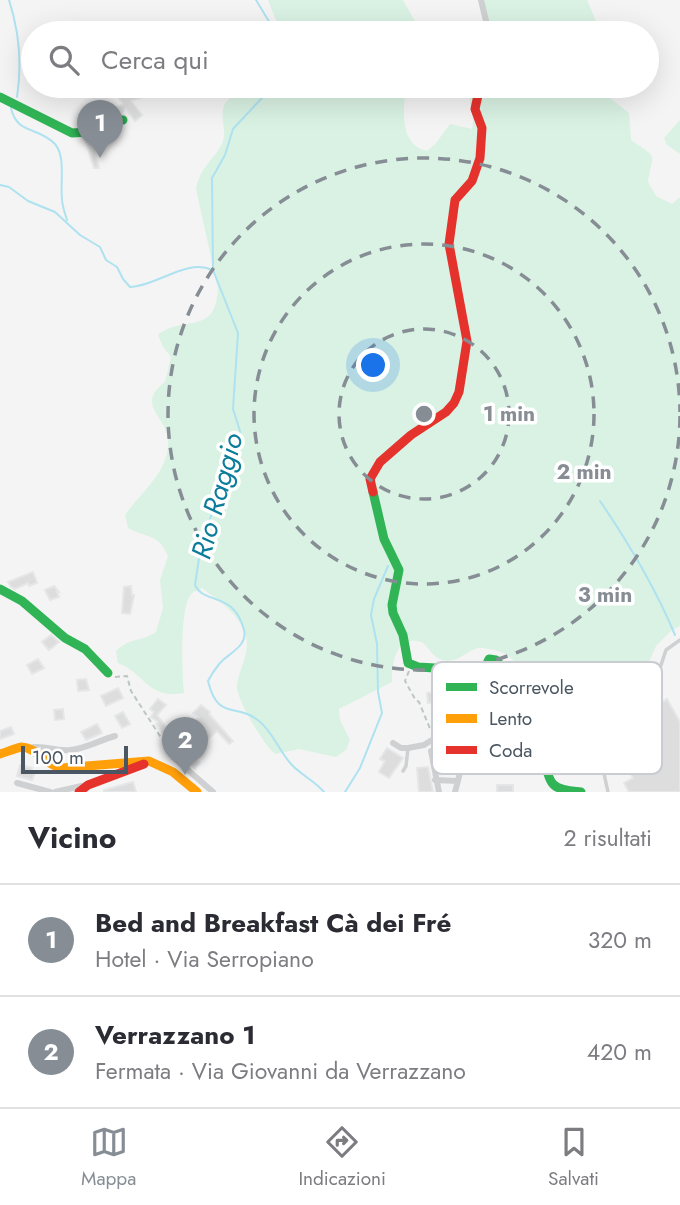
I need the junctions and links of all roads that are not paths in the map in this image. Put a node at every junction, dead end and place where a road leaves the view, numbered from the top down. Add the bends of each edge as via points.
1 (481, 0) edge
2 (486, 21) edge
3 (0, 97) edge
4 (477, 98) edge
5 (123, 120) dead end
6 (0, 589) edge
7 (680, 640) edge
8 (662, 662) edge
9 (432, 668) edge
10 (108, 673) road end
11 (115, 736) dead end
12 (432, 740) edge
13 (393, 743) dead end
14 (29, 748) junction
15 (408, 748) junction
16 (431, 751) dead end
17 (0, 754) edge
18 (173, 757) road end
19 (432, 758) edge
20 (149, 761) junction
21 (403, 771) dead end
22 (434, 774) edge
23 (459, 774) edge
24 (547, 774) edge
25 (604, 774) edge
26 (435, 780) junction
27 (458, 781) junction
28 (17, 783) dead end
29 (88, 785) junction
30 (560, 791) edge
31 (52, 792) edge
32 (79, 792) edge
33 (197, 792) edge
34 (213, 792) edge
35 (439, 792) edge
36 (455, 792) edge
37 (581, 792) edge
38 (608, 792) edge

1 - 2 street
3 - 5 street via 72,133 102,131
4 - 9 street via 481,158 472,181 455,200 449,244 467,341 458,392 446,412 380,462 370,479 384,539 398,570 392,605 408,663
6 - 10 street via 85,649
7 - 8 lane via 666,650
11 - 14 street via 72,750
12 - 15 street
13 - 15 street
14 - 17 street
14 - 20 street via 51,767
15 - 21 lane
16 - 19 street
18 - 34 street
20 - 29 street
20 - 33 street via 173,772
22 - 26 street
23 - 27 street
24 - 30 street
25 - 38 lane
26 - 27 street
26 - 35 street
27 - 36 street
28 - 31 street
29 - 31 street
29 - 32 street
30 - 37 street

